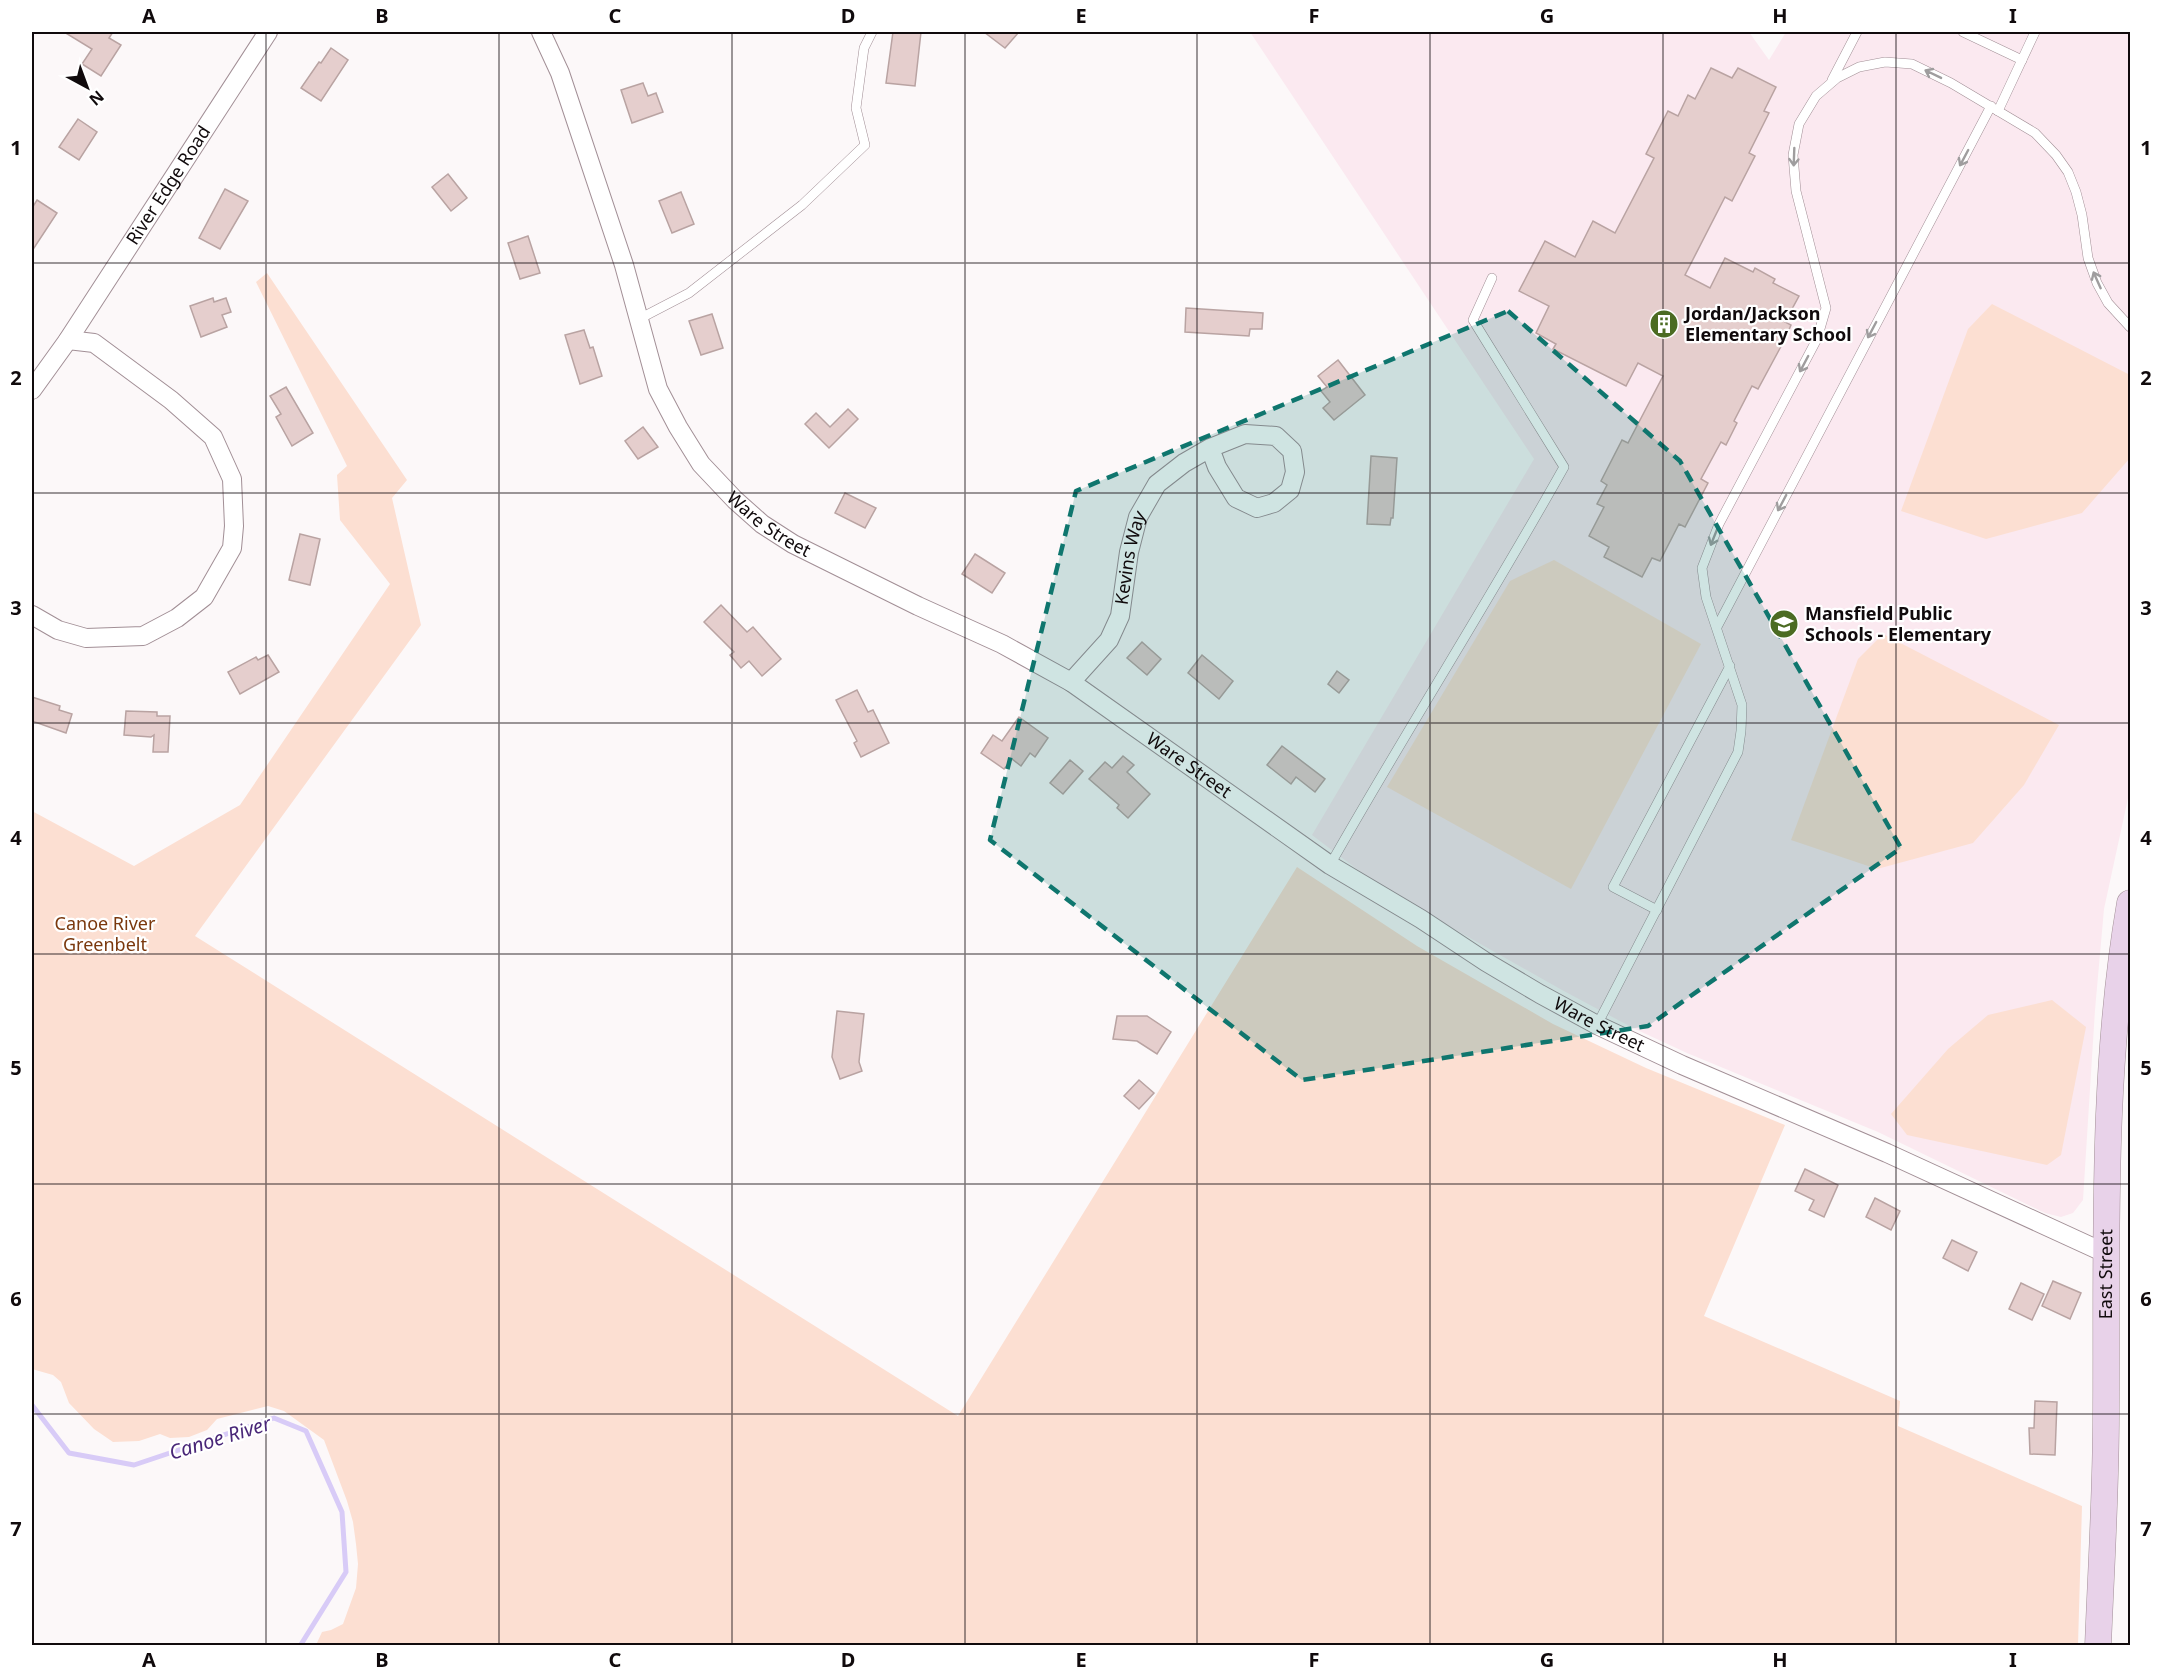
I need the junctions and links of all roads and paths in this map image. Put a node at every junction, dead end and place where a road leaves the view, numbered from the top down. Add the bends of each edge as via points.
1 (268, 32) edge
2 (541, 32) edge
3 (873, 32) edge
4 (1857, 32) edge
5 (1963, 32) edge
6 (2035, 32) edge
7 (2022, 60) junction
8 (1831, 84) junction
9 (1991, 106) junction
10 (1492, 278) dead end
11 (639, 319) junction
12 (2130, 327) edge
13 (68, 340) junction
14 (32, 390) edge
15 (1210, 448) junction
16 (32, 615) edge
17 (1717, 627) junction
18 (1730, 666) junction
19 (1071, 682) junction
20 (1330, 865) junction
21 (2130, 903) edge
22 (1657, 910) junction
23 (1597, 1024) junction
24 (2105, 1253) junction
25 (2097, 1646) edge

1 - 13 street, River Edge Road
2 - 11 street, Ware Street via 560,73
3 - 11 lane via 864,48 856,108 864,145 793,213 689,293
4 - 8 lane
5 - 7 lane
6 - 7 lane
7 - 9 lane
9 -> 8 lane via 1912,64 1885,62 1860,67
8 -> 17 lane via 1816,96 1799,124 1793,155 1796,191 1826,308 1817,339 1719,524 1702,568 1706,597
12 -> 9 lane via 2108,303 2097,283 2068,172 2034,133
9 -> 17 lane
10 - 20 lane via 1473,320 1564,467
11 - 19 street, Ware Street via 658,389 678,427 701,464 762,524 789,542 1002,644
13 - 14 street, River Edge Road
13 - 16 street via 94,343 171,400 213,437 232,479 232,548 204,597 144,636 86,638 58,630
15 - 15 street, Kevins Way via 1245,434 1276,436 1292,451 1295,472 1290,489 1274,503 1257,508 1236,498
15 - 19 street, Kevins Way via 1157,484 1138,517 1120,616 1109,640
17 - 18 lane
18 - 22 lane via 1742,705 1738,752
18 - 22 lane via 1613,887
19 - 20 street, Ware Street
20 - 23 street, Ware Street via 1486,962
21 - 24 main road, East Street via 2115,1015
22 - 23 lane
23 - 24 street, Ware Street
24 - 25 main road, East Street via 2106,1414

